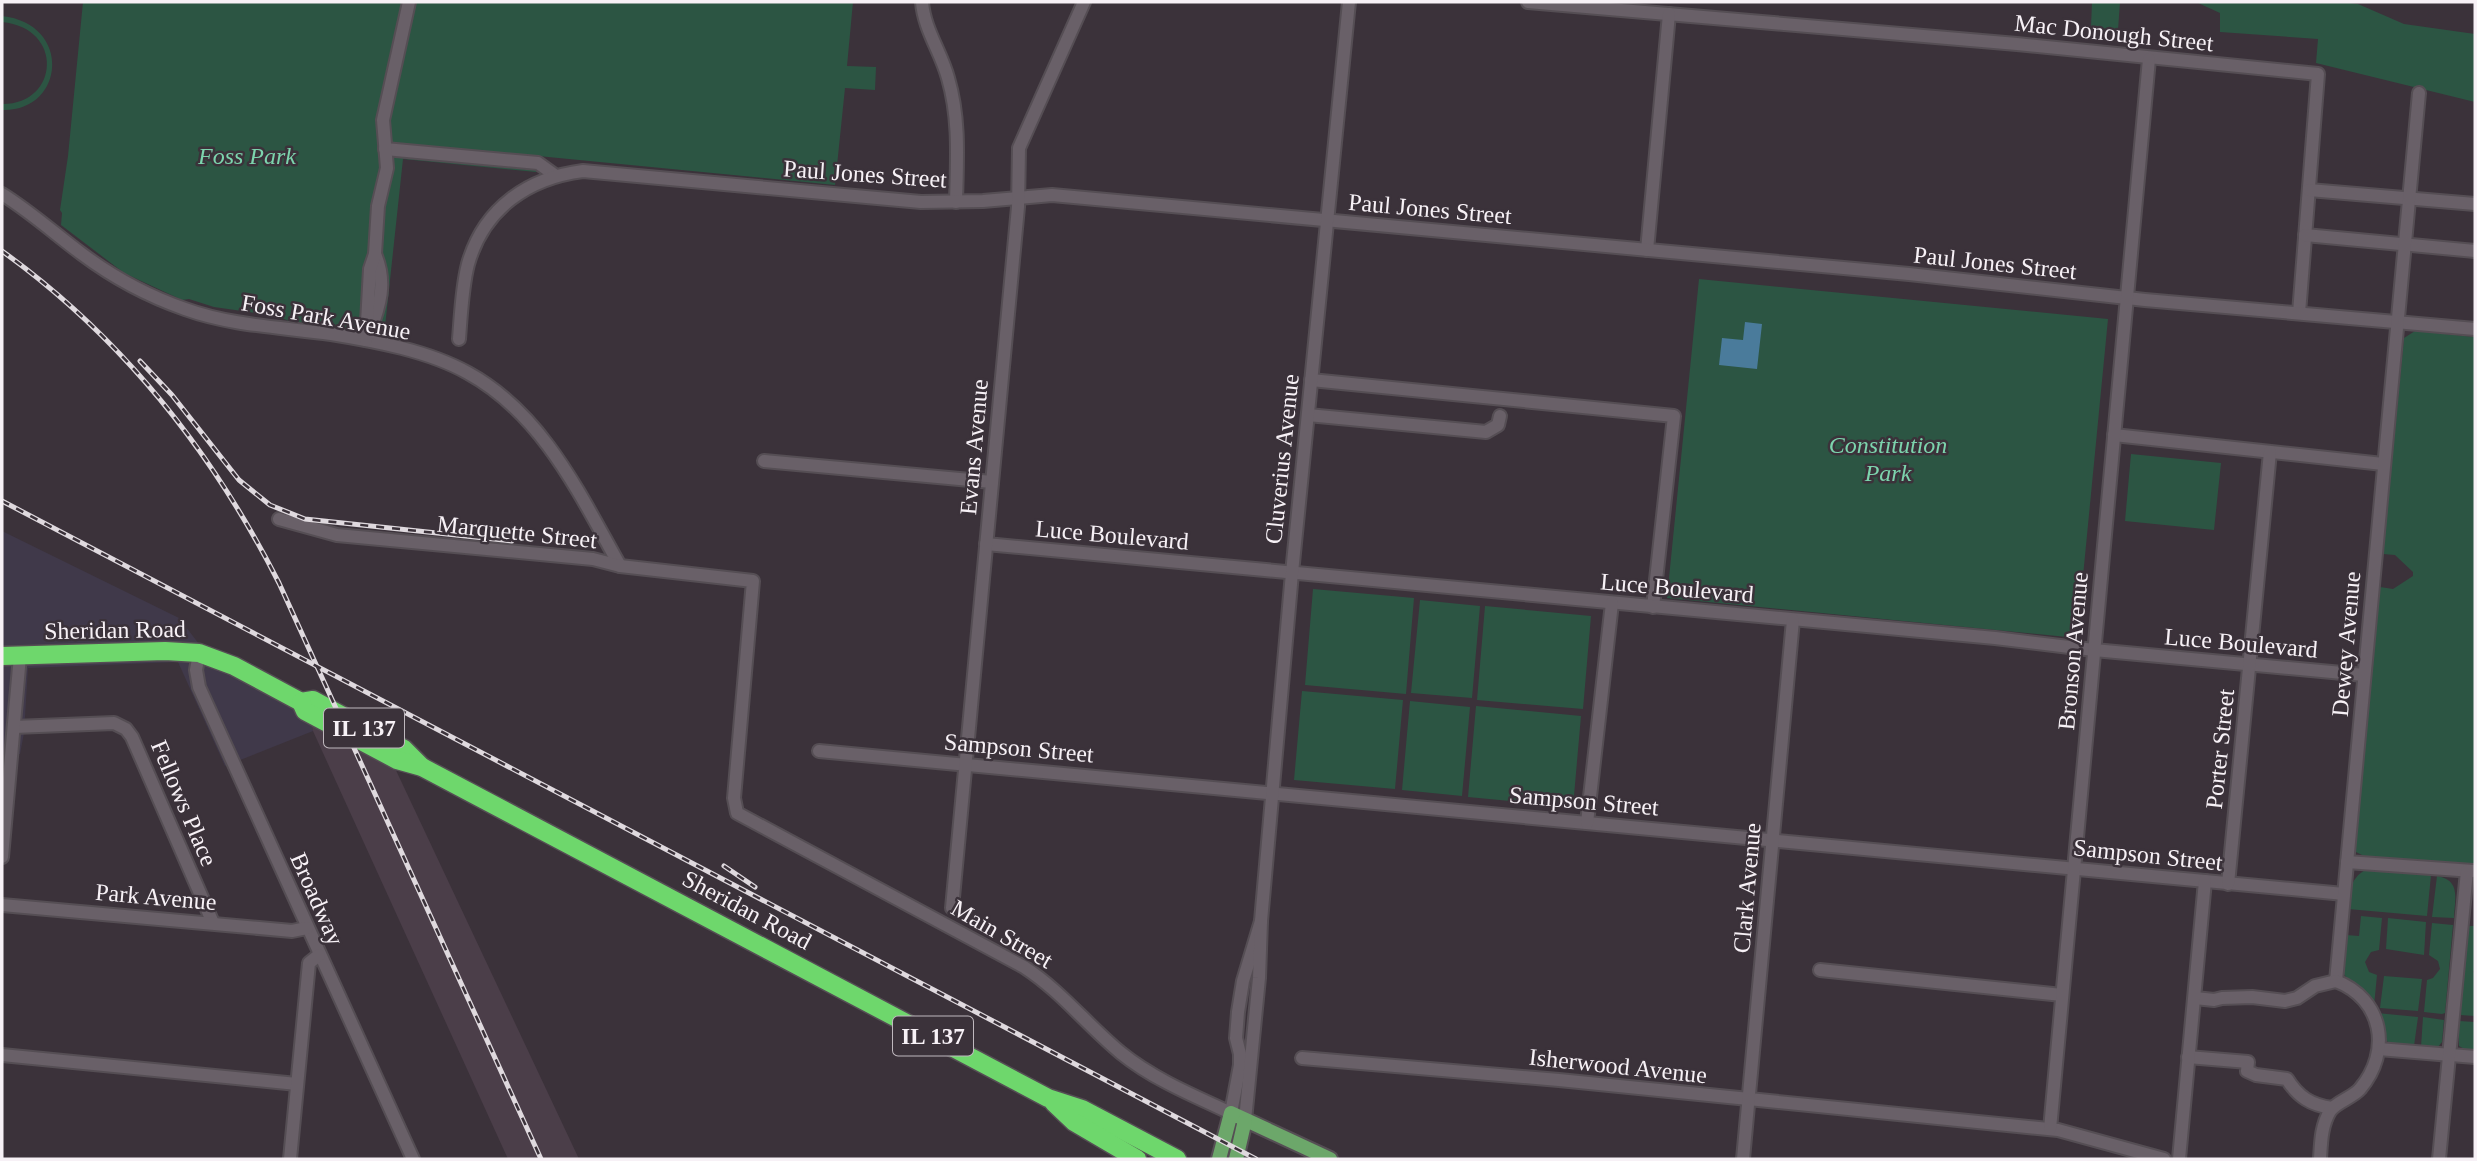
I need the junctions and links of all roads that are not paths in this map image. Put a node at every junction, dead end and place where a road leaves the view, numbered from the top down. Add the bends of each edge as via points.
1 (408, 2) edge
2 (922, 2) edge
3 (1084, 2) edge
4 (1349, 2) edge
5 (1528, 2) edge
6 (1669, 14) junction
7 (2149, 59) junction
8 (2419, 93) dead end
9 (385, 149) junction
10 (556, 176) junction
11 (2309, 190) junction
12 (2, 194) edge
13 (1018, 197) junction
14 (2410, 199) junction
15 (956, 202) junction
16 (2475, 204) edge
17 (1327, 221) junction
18 (2305, 235) junction
19 (2405, 246) junction
20 (1647, 250) junction
21 (2475, 251) edge
22 (2127, 298) junction
23 (2298, 313) junction
24 (2398, 323) junction
25 (2475, 329) edge
26 (459, 339) dead end
27 (366, 340) junction
28 (1311, 380) junction
29 (1308, 415) junction
30 (1500, 416) dead end
31 (2114, 435) junction
32 (2270, 452) junction
33 (764, 461) dead end
34 (2384, 464) junction
35 (992, 482) junction
36 (279, 519) dead end
37 (986, 544) junction
38 (620, 566) junction
39 (1292, 573) junction
40 (1612, 603) junction
41 (1653, 607) junction
42 (1793, 620) junction
43 (2094, 650) junction
44 (198, 653) junction
45 (2, 656) edge
46 (20, 656) junction
47 (2250, 666) junction
48 (2364, 676) junction
49 (14, 727) junction
50 (819, 751) dead end
51 (965, 764) junction
52 (1274, 792) junction
53 (737, 813) joint
54 (1587, 823) junction
55 (3, 827) edge
56 (1773, 840) junction
57 (2, 857) edge
58 (2347, 862) junction
59 (2074, 869) junction
60 (2471, 871) edge
61 (2205, 881) junction
62 (2228, 884) junction
63 (2344, 894) junction
64 (2, 905) edge
65 (952, 908) dead end
66 (213, 923) junction
67 (307, 928) junction
68 (319, 956) junction
69 (1820, 970) dead end
70 (2336, 981) junction
71 (2062, 995) junction
72 (2195, 999) junction
73 (2379, 1049) junction
74 (2, 1055) edge
75 (2449, 1055) junction
76 (1246, 1056) junction
77 (2188, 1057) junction
78 (2475, 1057) edge
79 (1302, 1058) dead end
80 (297, 1084) junction
81 (1048, 1098) junction
82 (1748, 1099) junction
83 (2332, 1108) junction
84 (1230, 1113) junction
85 (1245, 1120) junction
86 (2050, 1129) junction
87 (290, 1159) edge
88 (413, 1159) edge
89 (1138, 1159) edge
90 (1177, 1159) edge
91 (1219, 1159) edge
92 (1236, 1159) edge
93 (1330, 1159) edge
94 (1743, 1159) edge
95 (2164, 1159) edge
96 (2179, 1159) edge
97 (2320, 1159) edge
98 (2439, 1159) edge

1 - 9 street via 383,120
2 - 15 street via 953,97 958,127
3 - 13 street, Evans Avenue via 1019,148
4 - 17 street, Cluverius Avenue
5 - 6 street, Mac Donough Street
6 - 7 street, Mac Donough Street
6 - 20 street
7 - 11 street, Mac Donough Street via 2318,75
7 - 22 street, Bronson Avenue
8 - 14 street, Dewey Avenue
9 - 10 street via 538,163
9 - 27 street via 387,168 370,268
10 - 15 street, Paul Jones Street via 594,172
10 - 26 street via 517,193 481,232 468,265
11 - 14 street
11 - 18 street
12 - 27 street, Foss Park Avenue via 105,270 154,297 234,322
13 - 15 street, Paul Jones Street
13 - 17 street, Paul Jones Street via 1052,195
13 - 35 street, Evans Avenue
14 - 16 street
14 - 19 street, Dewey Avenue
17 - 20 street, Paul Jones Street
17 - 28 street, Cluverius Avenue
18 - 19 street
18 - 23 street
19 - 21 street
19 - 24 street, Dewey Avenue
20 - 22 street, Paul Jones Street
22 - 23 street, Paul Jones Street
22 - 31 street, Bronson Avenue
23 - 24 street, Paul Jones Street
24 - 25 street, Paul Jones Street
24 - 34 street, Dewey Avenue
27 - 38 street, Foss Park Avenue via 466,372 508,401 558,458
28 - 29 street, Cluverius Avenue
28 - 41 street via 1674,416
29 - 30 street via 1486,432 1498,425
29 - 39 street, Cluverius Avenue
31 - 32 street
31 - 43 street, Bronson Avenue
32 - 34 street
32 - 47 street, Porter Street
33 - 35 street
34 - 48 street, Dewey Avenue
35 - 37 street, Evans Avenue
36 - 38 street, Marquette Street via 337,536 593,559
37 - 39 street, Luce Boulevard
37 - 51 street, Evans Avenue
38 - 53 street, Marquette Street via 753,581 734,798
39 - 40 street, Luce Boulevard
39 - 52 street, Cluverius Avenue
40 - 41 street, Luce Boulevard
40 - 54 street
41 - 42 street, Luce Boulevard
42 - 43 street, Luce Boulevard
42 - 56 street, Clark Avenue
43 - 47 street, Luce Boulevard
43 - 59 street, Bronson Avenue
44 - 46 highway, Sheridan Road / IL 137
44 - 67 street, Broadway via 199,687
44 - 81 highway, Sheridan Road / IL 137 via 225,662 374,748 422,767
45 - 46 highway, Sheridan Road / IL 137
46 - 49 street
47 - 48 street, Luce Boulevard
47 - 62 street, Porter Street
48 - 58 street, Dewey Avenue
49 - 55 street
49 - 66 street, Fellows Place via 114,723 126,729
50 - 51 street, Sampson Street
51 - 52 street, Sampson Street
51 - 65 street, Evans Avenue
52 - 54 street, Sampson Street
52 - 76 street, Cluverius Avenue via 1259,978
53 - 84 street, Main Street via 1024,967 1129,1059
54 - 56 street, Sampson Street
55 - 57 street
56 - 59 street, Sampson Street
56 - 82 street, Clark Avenue
58 - 60 street
58 - 63 street, Dewey Avenue
59 - 61 street, Sampson Street
59 - 71 street, Bronson Avenue
60 - 75 street
61 - 62 street, Sampson Street
61 - 72 street
62 - 63 street, Sampson Street
63 - 70 street, Dewey Avenue
64 - 66 street, Park Avenue
66 - 67 street, Park Avenue via 292,931
67 - 68 street, Broadway
68 - 80 street via 309,964
68 - 88 street, Broadway
69 - 71 street
70 - 72 street via 2285,1001
70 - 73 street via 2358,992 2371,1008
71 - 86 street, Bronson Avenue
72 - 77 street
73 - 75 street
73 - 83 street via 2357,1092
74 - 80 street
75 - 78 street
75 - 98 street
76 - 84 street
76 - 85 street
77 - 83 street via 2248,1062 2247,1072 2287,1079 2309,1103
77 - 96 street
79 - 82 street, Isherwood Avenue
80 - 87 street
81 - 89 highway, Sheridan Road / IL 137 via 1074,1122
81 - 90 highway, Sheridan Road / IL 137 via 1082,1109
82 - 86 street, Isherwood Avenue
82 - 94 street, Clark Avenue
83 - 97 street via 2322,1132
84 - 85 main road
84 - 91 main road
85 - 92 main road
85 - 93 main road
86 - 95 street

